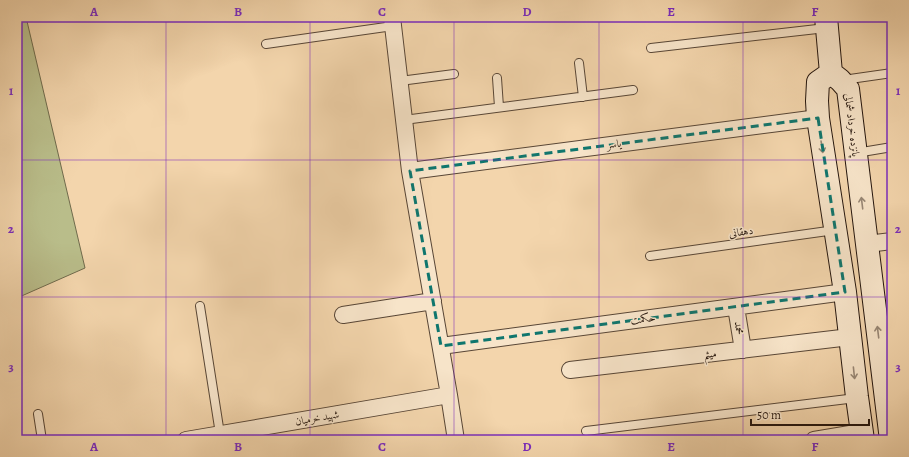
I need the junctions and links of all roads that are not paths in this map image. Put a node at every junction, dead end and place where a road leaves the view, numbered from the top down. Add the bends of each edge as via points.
1 (392, 22) edge
2 (826, 23) edge
3 (266, 44) dead end
4 (651, 48) dead end
5 (579, 63) dead end
6 (892, 73) edge
7 (454, 74) dead end
8 (836, 76) junction
9 (497, 78) dead end
10 (400, 81) junction
11 (633, 90) dead end
12 (583, 97) junction
13 (499, 107) junction
14 (818, 118) junction
15 (404, 120) junction
16 (892, 147) edge
17 (856, 153) junction
18 (410, 171) junction
19 (835, 230) junction
20 (892, 240) edge
21 (867, 244) junction
22 (650, 256) dead end
23 (845, 292) junction
24 (433, 301) junction
25 (200, 306) dead end
26 (736, 306) junction
27 (343, 315) dead end
28 (850, 337) junction
29 (441, 346) junction
30 (742, 350) junction
31 (570, 370) dead end
32 (449, 396) junction
33 (857, 397) junction
34 (38, 414) dead end
35 (586, 431) dead end
36 (220, 434) junction
37 (890, 434) edge
38 (863, 436) edge
39 (42, 440) edge
40 (186, 440) edge
41 (456, 440) edge
42 (814, 440) edge

1 - 3 lane
1 - 10 street
2 - 4 lane
2 - 8 street
5 - 12 lane
6 - 8 lane
7 - 10 lane
8 - 14 street via 818,82
8 - 17 street, پانزده خرداد شمالی via 848,89
9 - 13 lane
10 - 15 street
11 - 12 lane
12 - 13 lane
13 - 15 lane
14 - 18 street, یاسر
14 -> 19 street
15 - 18 street
16 - 17 lane
21 -> 17 street, پانزده خرداد شمالی
18 - 24 street
19 - 22 lane, دهقانی
19 - 23 street
20 - 21 street
37 -> 21 street, پانزده خرداد شمالی
23 - 26 street, حکمت
23 - 28 street
24 - 27 street
24 - 29 street
25 - 36 lane
26 - 29 street, حکمت
26 - 30 street, محمد
28 - 30 street, میثم
28 -> 33 street
29 - 32 street
30 - 31 street, میثم
32 - 36 street, شهید خرمیان
32 - 41 street
33 - 35 lane
33 - 38 street
34 - 39 lane
36 - 40 street, شهید خرمیان
37 - 38 street
38 - 42 street

